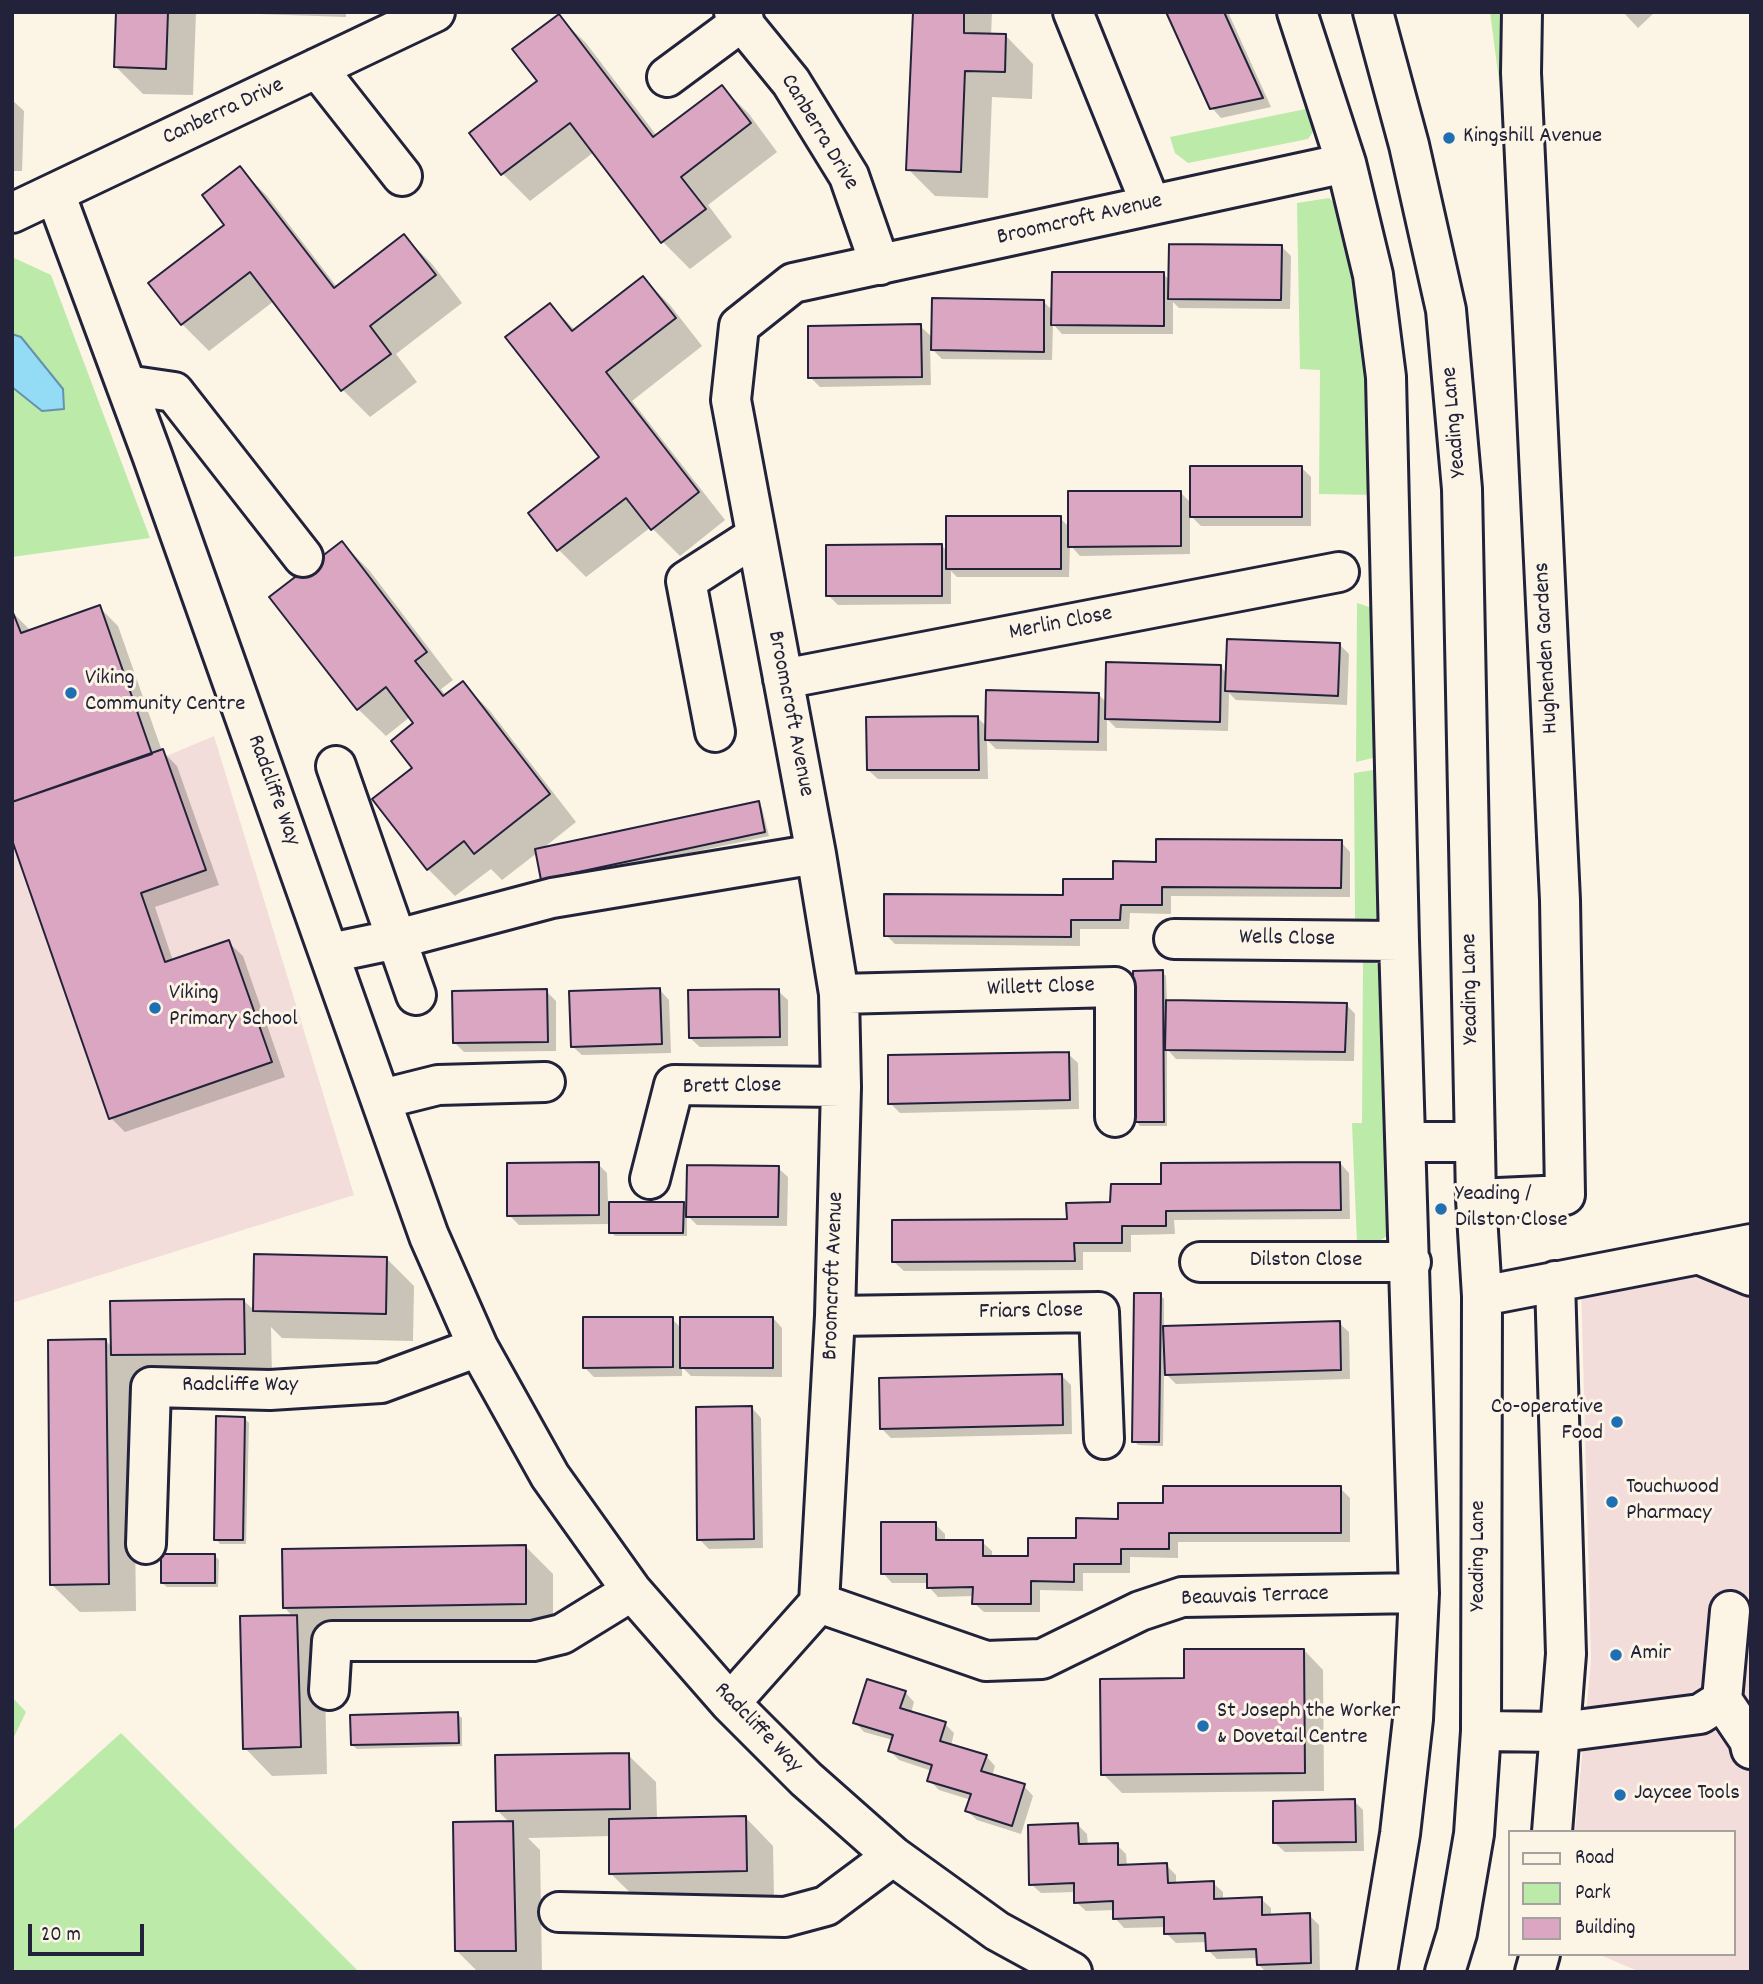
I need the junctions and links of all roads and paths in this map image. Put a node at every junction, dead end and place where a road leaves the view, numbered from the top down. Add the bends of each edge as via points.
1 (435, 12) edge
2 (1073, 12) edge
3 (1297, 12) edge
4 (1373, 12) edge
5 (1522, 12) edge
6 (739, 16) edge
7 (317, 68) junction
8 (667, 77) dead end
9 (1346, 163) junction
10 (402, 176) dead end
11 (55, 193) junction
12 (1151, 205) junction
13 (12, 213) edge
14 (880, 265) junction
15 (126, 385) junction
16 (756, 536) junction
17 (303, 557) dead end
18 (1339, 572) dead end
19 (783, 679) junction
20 (715, 732) dead end
21 (337, 766) dead end
22 (816, 854) junction
23 (1174, 939) dead end
24 (397, 940) junction
25 (1399, 941) junction
26 (330, 953) junction
27 (839, 994) junction
28 (416, 995) dead end
29 (545, 1082) dead end
30 (841, 1087) junction
31 (382, 1099) junction
32 (1115, 1116) dead end
33 (1406, 1142) junction
34 (1475, 1142) junction
35 (650, 1179) dead end
36 (1476, 1199) junction
37 (1751, 1244) edge
38 (1698, 1254) junction
39 (1200, 1262) dead end
40 (1411, 1262) junction
41 (1751, 1276) edge
42 (1555, 1281) junction
43 (1482, 1296) junction
44 (835, 1316) junction
45 (478, 1347) junction
46 (1104, 1439) dead end
47 (146, 1544) dead end
48 (632, 1591) junction
49 (1419, 1593) junction
50 (819, 1603) junction
51 (1730, 1611) dead end
52 (329, 1690) dead end
53 (1721, 1700) junction
54 (730, 1703) junction
55 (1481, 1731) junction
56 (1561, 1732) junction
57 (1751, 1749) edge
58 (1552, 1830) edge
59 (893, 1856) junction
60 (559, 1912) dead end
61 (1072, 1972) edge
62 (1377, 1972) edge
63 (1445, 1972) edge

1 - 7 street, Canberra Drive
2 - 12 street
3 - 9 street
4 - 34 street, Yeading Lane via 1446,310 1462,489
5 - 36 street, Hughenden Gardens via 1521,86 1560,901 1565,1195
6 - 8 street
6 - 14 street, Canberra Drive via 790,82 849,176
7 - 10 street
7 - 11 street, Canberra Drive
9 - 12 street, Broomcroft Avenue
9 - 25 street via 1373,275 1386,377
11 - 13 street, Canberra Drive
11 - 15 street, Radcliffe Way
12 - 14 street, Broomcroft Avenue
14 - 16 street, Broomcroft Avenue via 793,283 739,326 731,400
15 - 17 street via 174,392
15 - 26 street, Radcliffe Way
16 - 19 street, Broomcroft Avenue
16 - 20 street via 686,580
18 - 19 street, Merlin Close
19 - 22 street, Broomcroft Avenue
21 - 24 street
22 - 24 street via 552,898
22 - 27 street, Broomcroft Avenue
23 - 25 street, Wells Close
24 - 26 street
24 - 28 street
25 - 33 street
26 - 31 street, Radcliffe Way
27 - 30 street, Broomcroft Avenue
27 - 32 street, Willett Close via 1115,987
29 - 31 street via 438,1085
30 - 35 street, Brett Close via 674,1085
30 - 44 street, Broomcroft Avenue
31 - 45 street, Radcliffe Way via 429,1236
33 - 34 street
33 - 40 street
34 - 36 street, Yeading Lane
36 - 43 street, Yeading Lane
37 - 38 street
38 - 41 street
38 - 42 street
39 - 40 street, Dilston Close
40 - 49 street
42 - 43 street
42 - 56 street via 1566,1654
43 - 55 street, Yeading Lane
44 - 46 street, Friars Close via 1099,1312
44 - 50 street, Broomcroft Avenue
45 - 47 street, Radcliffe Way via 381,1383 270,1390 151,1387
45 - 48 street, Radcliffe Way via 550,1476
48 - 52 street via 562,1634 533,1641 332,1641
48 - 54 street, Radcliffe Way
49 - 50 street, Beauvais Terrace via 1181,1597 1140,1611 1042,1659 986,1661
49 - 62 street via 1409,1758
50 - 54 street
51 - 53 street
53 - 56 street via 1699,1714
53 - 57 street
54 - 59 street, Radcliffe Way
55 - 56 street
55 - 63 street, Yeading Lane via 1474,1834 1457,1933
56 - 58 street
59 - 60 street via 826,1906 785,1917
59 - 61 street, Radcliffe Way via 998,1931

